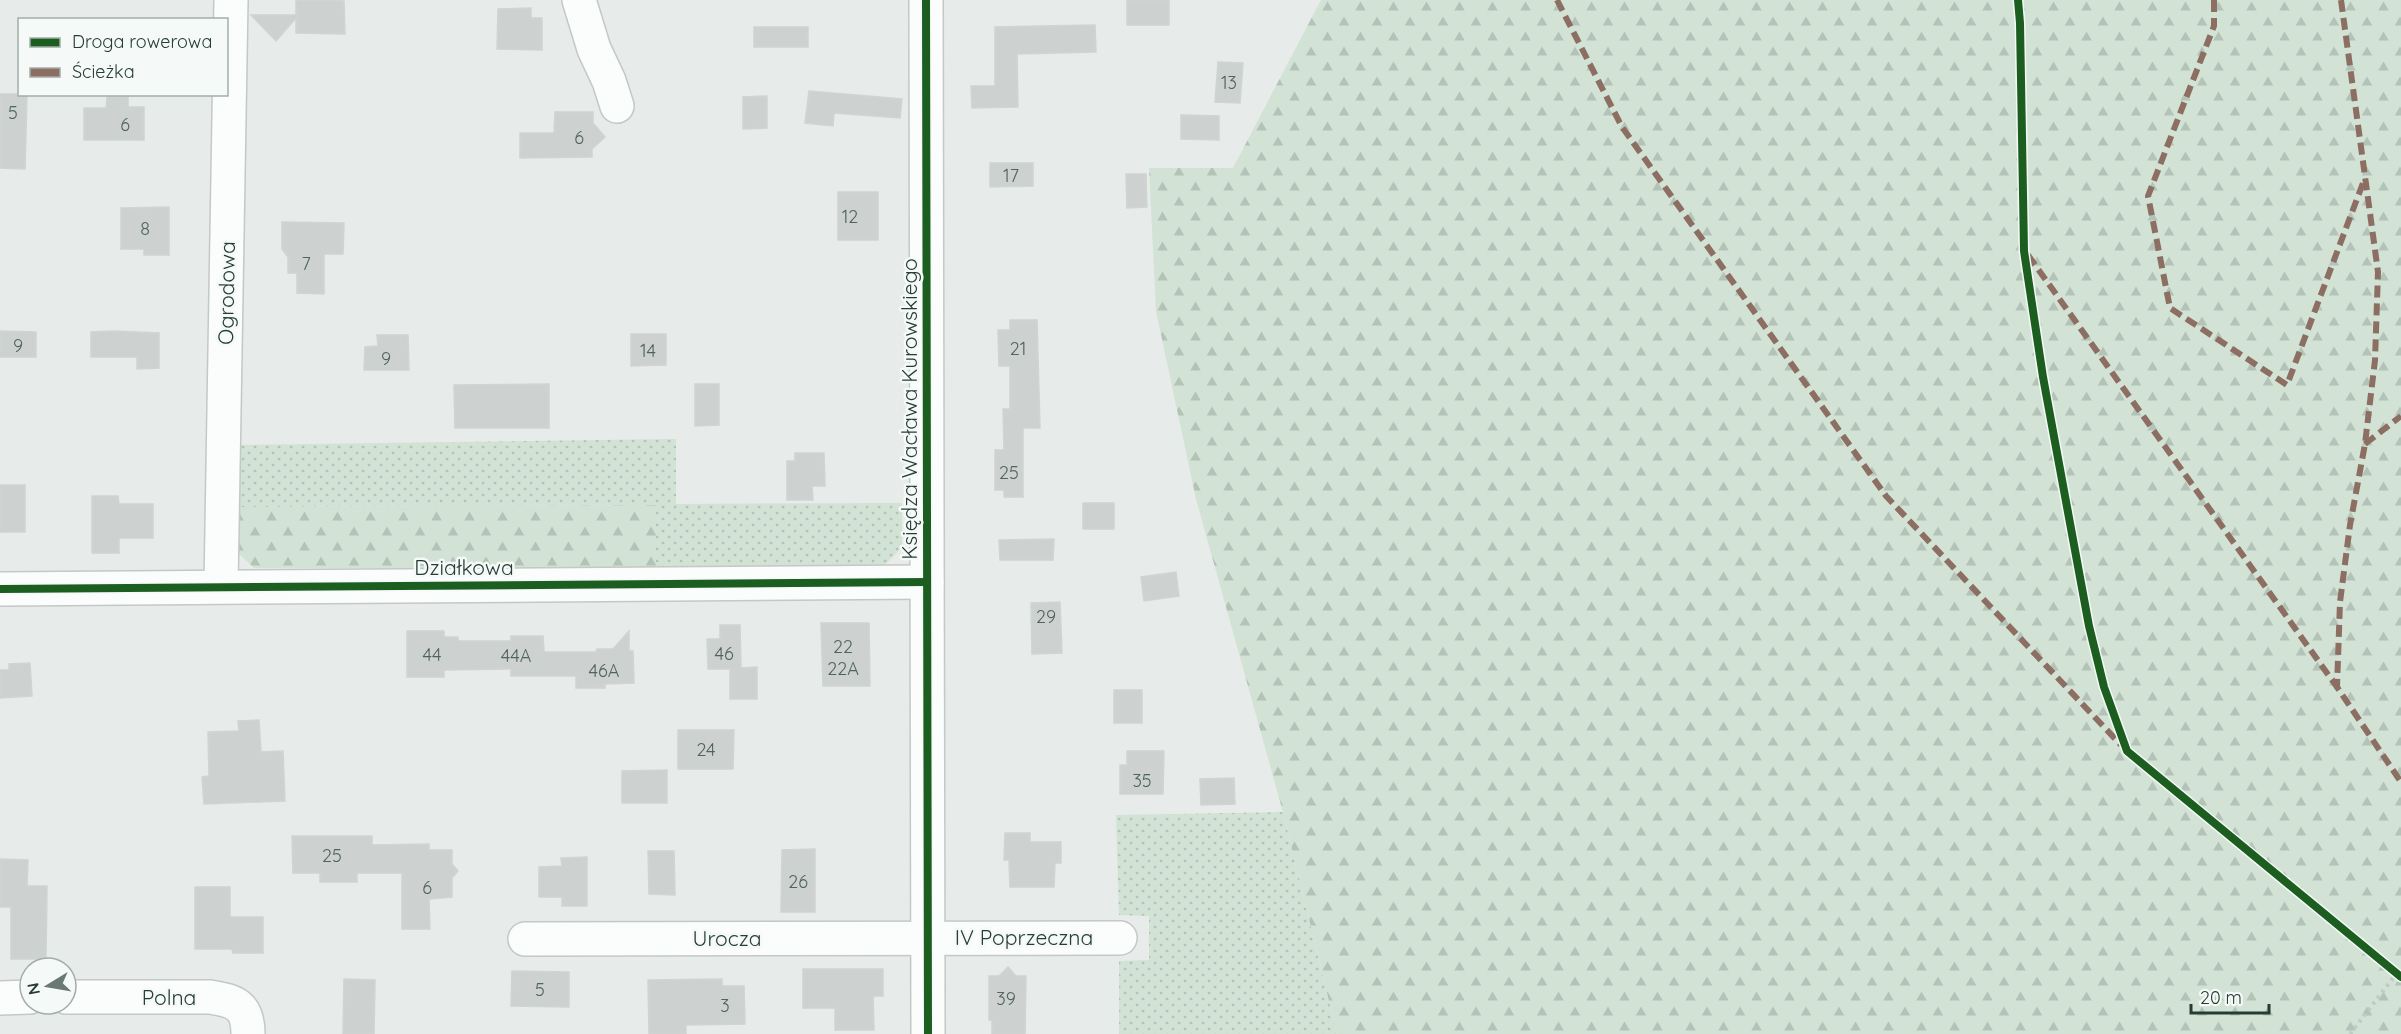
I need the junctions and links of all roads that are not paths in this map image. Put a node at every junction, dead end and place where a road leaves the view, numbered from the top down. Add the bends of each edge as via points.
1 (231, 0) edge
2 (579, 0) edge
3 (926, 0) edge
4 (617, 106) dead end
5 (927, 582) junction
6 (221, 586) junction
7 (0, 589) edge
8 (929, 937) junction
9 (1119, 938) dead end
10 (525, 939) dead end
11 (0, 998) edge
12 (18, 998) edge
13 (78, 998) edge
14 (248, 1034) edge
15 (928, 1034) edge

1 - 6 street, Ogrodowa
2 - 4 street
3 - 5 street, Księdza Wacława Kurowskiego
5 - 6 street, Działkowa
5 - 8 street, Księdza Wacława Kurowskiego
6 - 7 street, Działkowa
8 - 9 street, IV Poprzeczna
8 - 10 street, Urocza
8 - 15 street, Księdza Wacława Kurowskiego
11 - 12 street
13 - 14 street, Polna via 210,997 232,1001 243,1010

